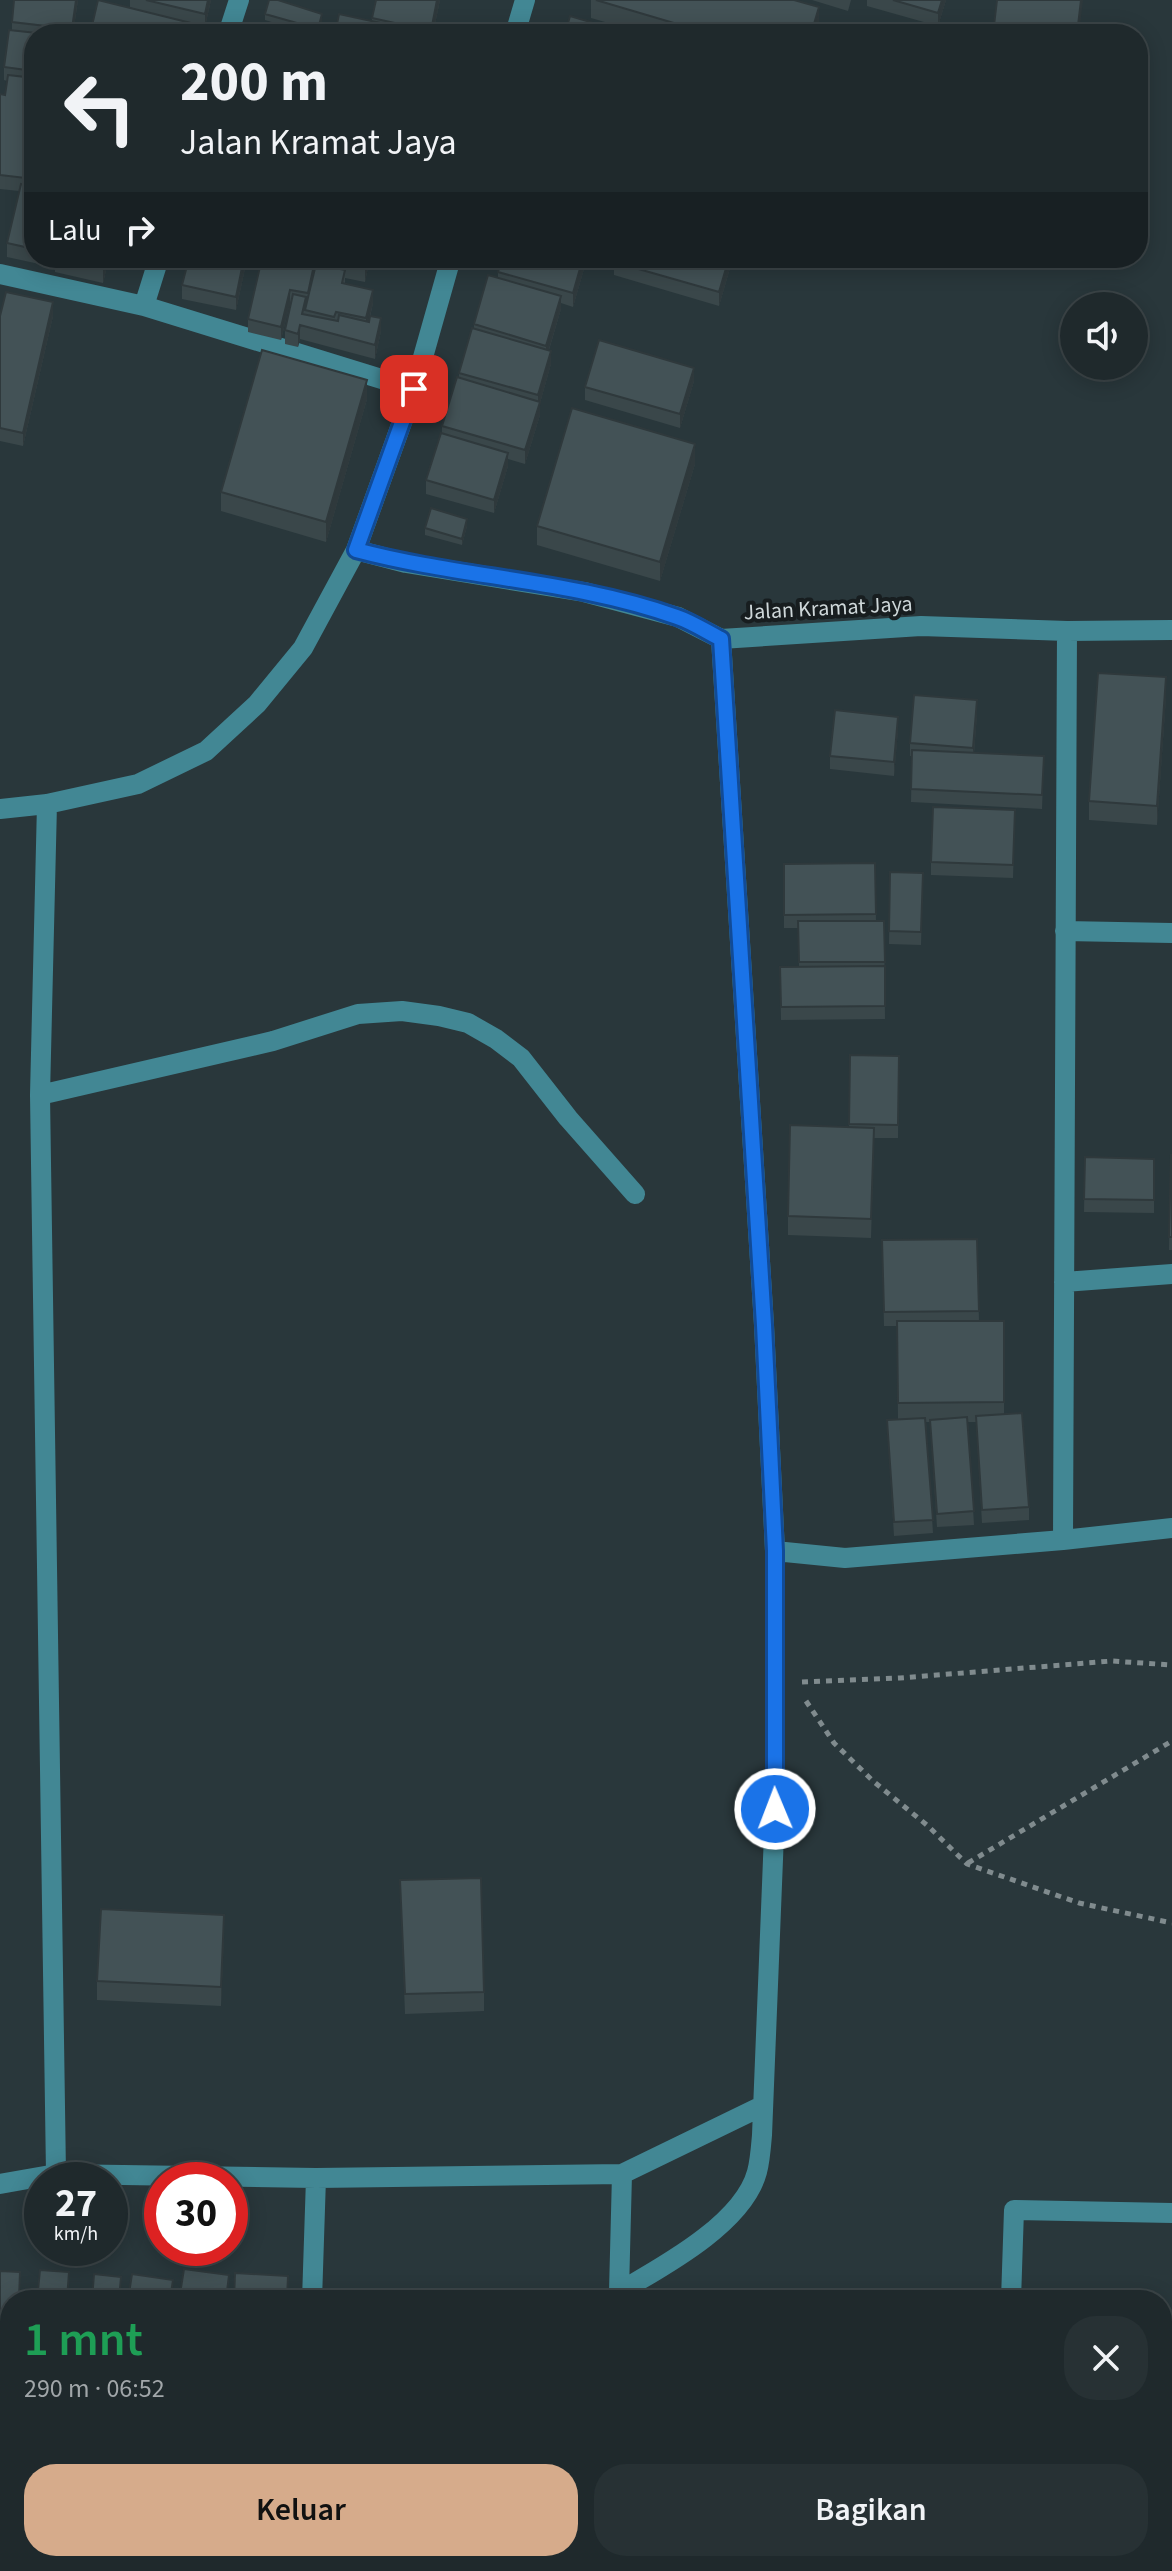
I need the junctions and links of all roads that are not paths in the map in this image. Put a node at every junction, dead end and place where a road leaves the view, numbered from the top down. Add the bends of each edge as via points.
1 (239, 0) edge
2 (525, 0) edge
3 (231, 24) edge
4 (518, 24) edge
5 (156, 268) edge
6 (448, 268) edge
7 (0, 274) edge
8 (144, 306) junction
9 (414, 389) junction
10 (356, 550) junction
11 (1172, 630) edge
12 (1067, 631) junction
13 (721, 639) junction
14 (47, 804) junction
15 (0, 809) edge
16 (1065, 931) junction
17 (1172, 933) edge
18 (40, 1095) junction
19 (635, 1194) dead end
20 (1172, 1274) edge
21 (1064, 1282) junction
22 (1172, 1528) edge
23 (1063, 1540) junction
24 (775, 1551) junction
25 (762, 2106) junction
26 (56, 2162) edge
27 (622, 2174) junction
28 (128, 2175) edge
29 (316, 2178) junction
30 (24, 2180) edge
31 (0, 2184) edge
32 (1172, 2213) edge
33 (312, 2290) edge
34 (618, 2290) edge
35 (627, 2290) edge
36 (1011, 2290) edge

1 - 3 street
2 - 4 street
5 - 8 street
6 - 9 street
7 - 8 street
8 - 9 street
9 - 10 street
10 - 13 street, Jalan Kramat Jaya via 584,592 678,617
10 - 14 street via 303,648 257,704 206,751 138,784
11 - 12 street, Jalan Kramat Jaya
12 - 13 street, Jalan Kramat Jaya via 921,626
12 - 16 street
13 - 24 street
14 - 15 street
14 - 18 street
16 - 17 street
16 - 21 street
18 - 19 street via 273,1041 358,1014 402,1011 439,1016 468,1023 521,1058
18 - 26 street
20 - 21 street
21 - 23 street
22 - 23 street
23 - 24 street via 845,1558
24 - 25 street via 775,1809
25 - 27 street
25 - 35 street via 757,2174 742,2202 703,2239
27 - 29 street
27 - 34 street
28 - 29 street
29 - 33 street
30 - 31 street
32 - 36 street via 1014,2210

